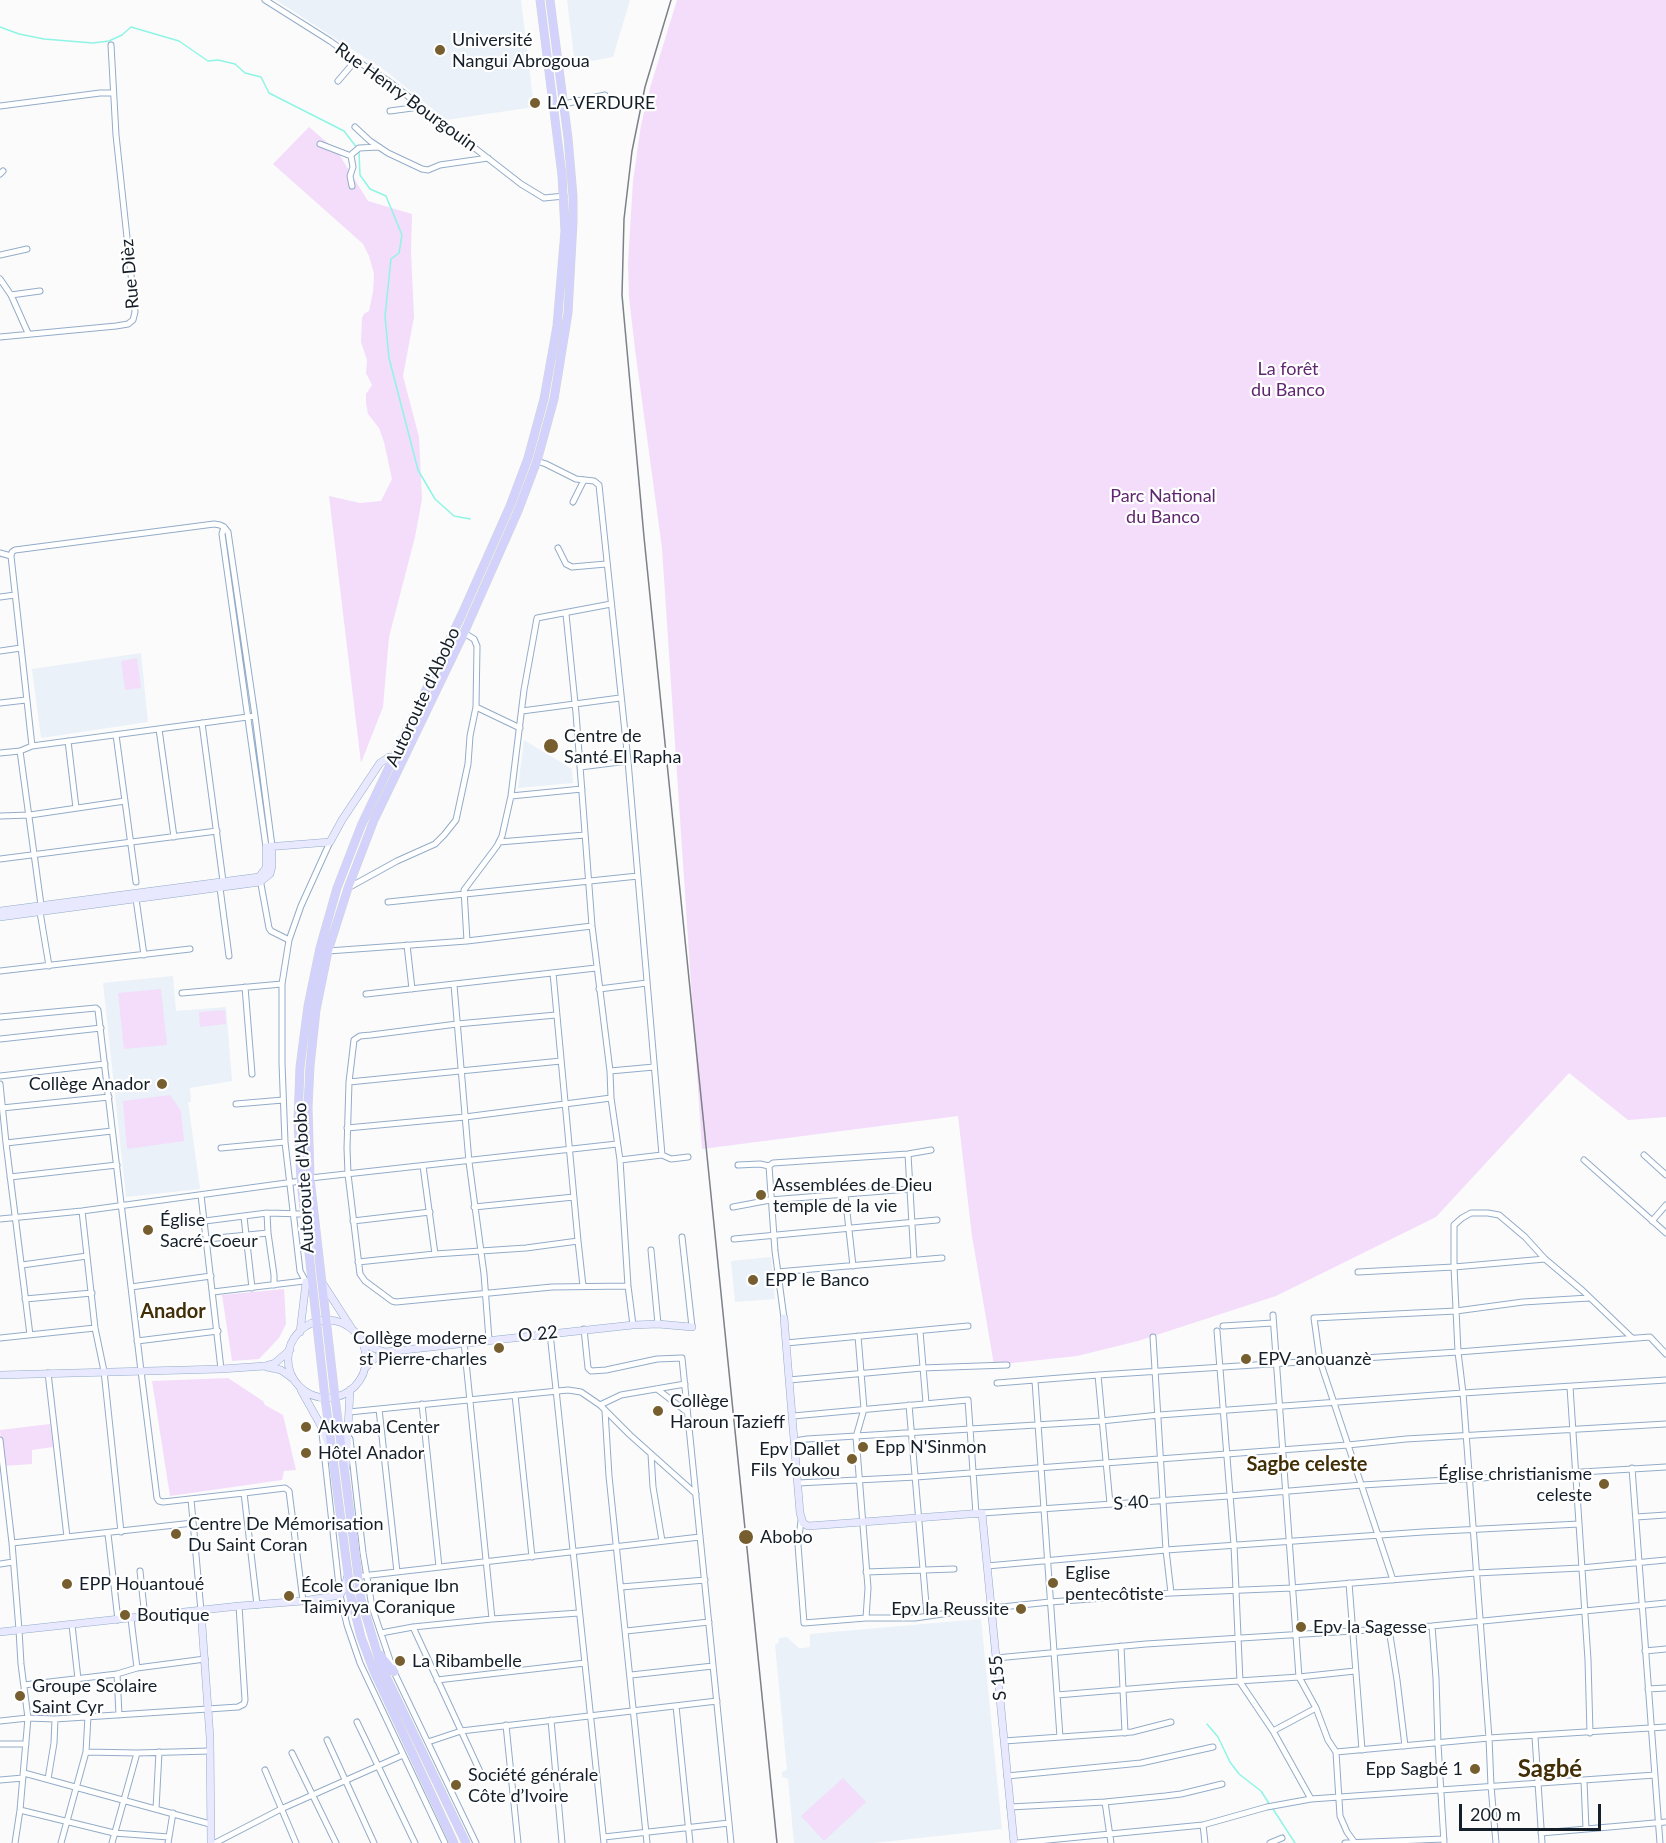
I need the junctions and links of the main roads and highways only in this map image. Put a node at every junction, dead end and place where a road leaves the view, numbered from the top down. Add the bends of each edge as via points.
1 (540, 0) edge
2 (550, 0) edge
3 (309, 1258) junction
4 (305, 1282) road end
5 (375, 1648) junction
6 (394, 1671) road end
7 (454, 1843) edge
8 (466, 1843) edge

1 - 3 main road, Autoroute d'Abobo via 564,196 557,326 544,399 510,506 361,826 320,948 300,1067 298,1121
2 - 5 main road, Autoroute d'Abobo via 573,196 568,313 552,407 518,511 374,820 348,888 328,951 310,1066 310,1178 334,1397 362,1577 361,1599
3 - 4 main road
3 - 7 main road, Autoroute d'Abobo via 351,1598 373,1669
5 - 6 main road
5 - 8 main road, Autoroute d'Abobo

